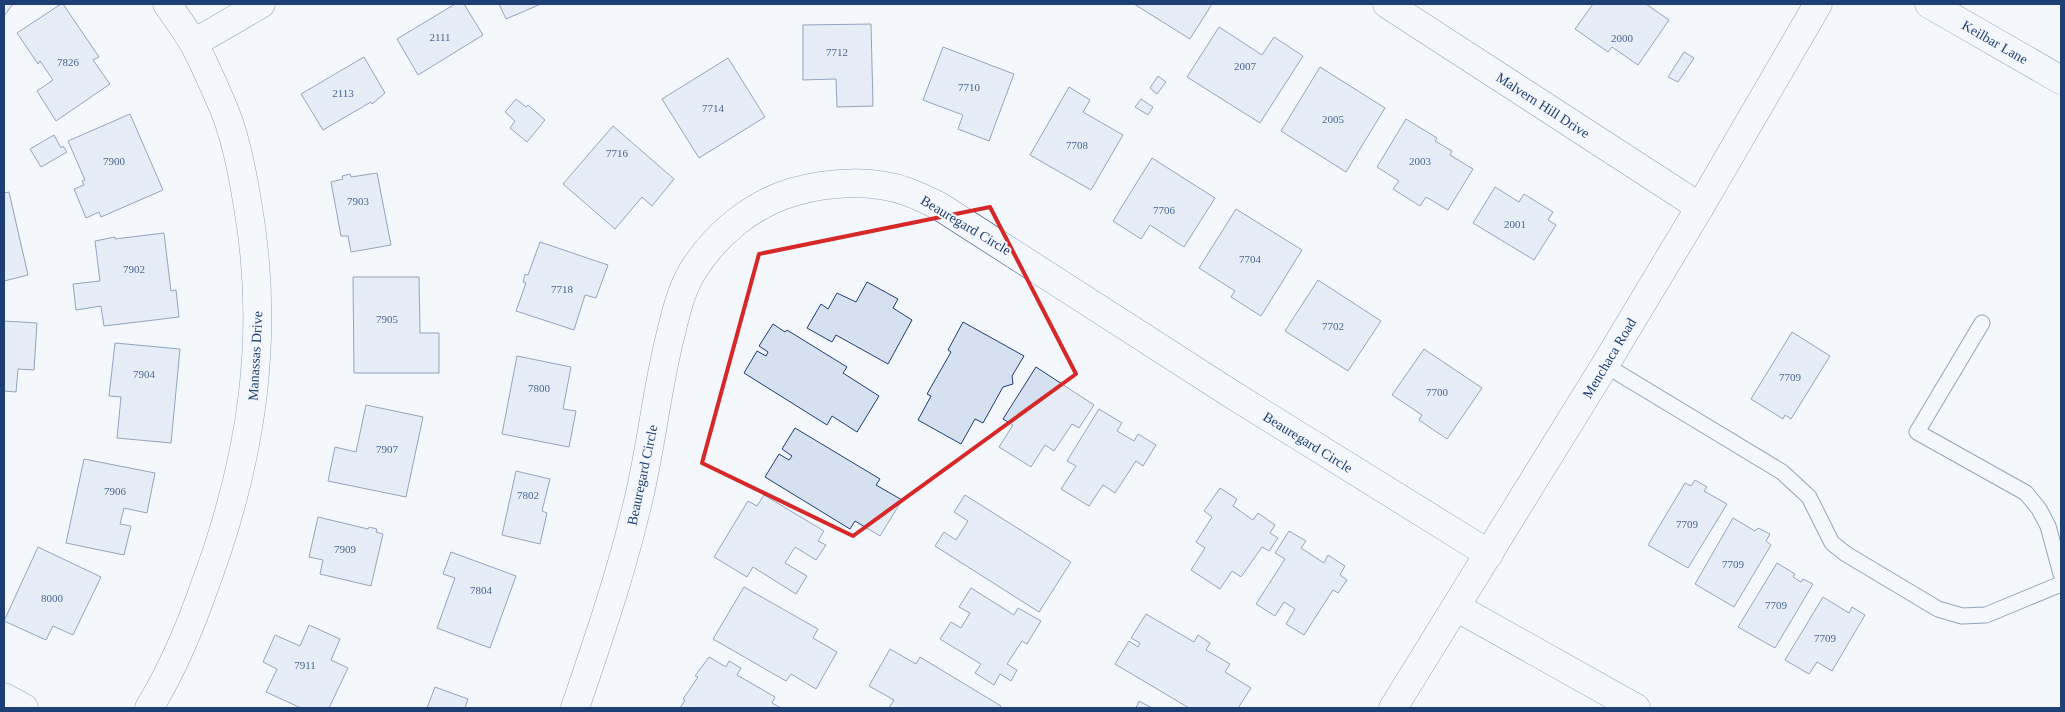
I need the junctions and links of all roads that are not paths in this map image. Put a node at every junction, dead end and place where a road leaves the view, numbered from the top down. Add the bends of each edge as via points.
1 (167, 4) edge
2 (262, 4) edge
3 (1387, 4) edge
4 (1818, 4) edge
5 (1929, 4) edge
6 (194, 43) junction
7 (2061, 80) edge
8 (1700, 207) junction
9 (1982, 322) dead end
10 (1605, 365) junction
11 (1489, 554) junction
12 (2061, 574) edge
13 (2061, 584) edge
14 (1456, 607) junction
15 (4, 697) edge
16 (24, 708) edge
17 (149, 708) edge
18 (575, 708) edge
19 (1393, 708) edge
20 (1636, 708) edge

1 - 6 street, Manassas Drive
2 - 6 street
3 - 8 street, Malvern Hill Drive
4 - 8 street, Menchaca Road
5 - 7 street, Keilbar Lane
6 - 17 street, Manassas Drive via 225,111 242,170 256,261 258,347 254,397 244,454 222,536 189,630 167,679
8 - 10 street, Menchaca Road
9 - 12 lane via 1918,432 2026,493 2048,526
10 - 11 street, Menchaca Road
10 - 13 lane via 1782,472 1808,497 1832,543 1938,609 1962,616 1986,615
11 - 14 street, Menchaca Road
11 - 18 street, Beauregard Circle via 1233,395 939,206 907,192 873,185 839,184 807,188 776,197 746,214 715,240 692,273 679,301 665,355 636,510 615,588
14 - 19 street, Menchaca Road
14 - 20 street
15 - 16 street

